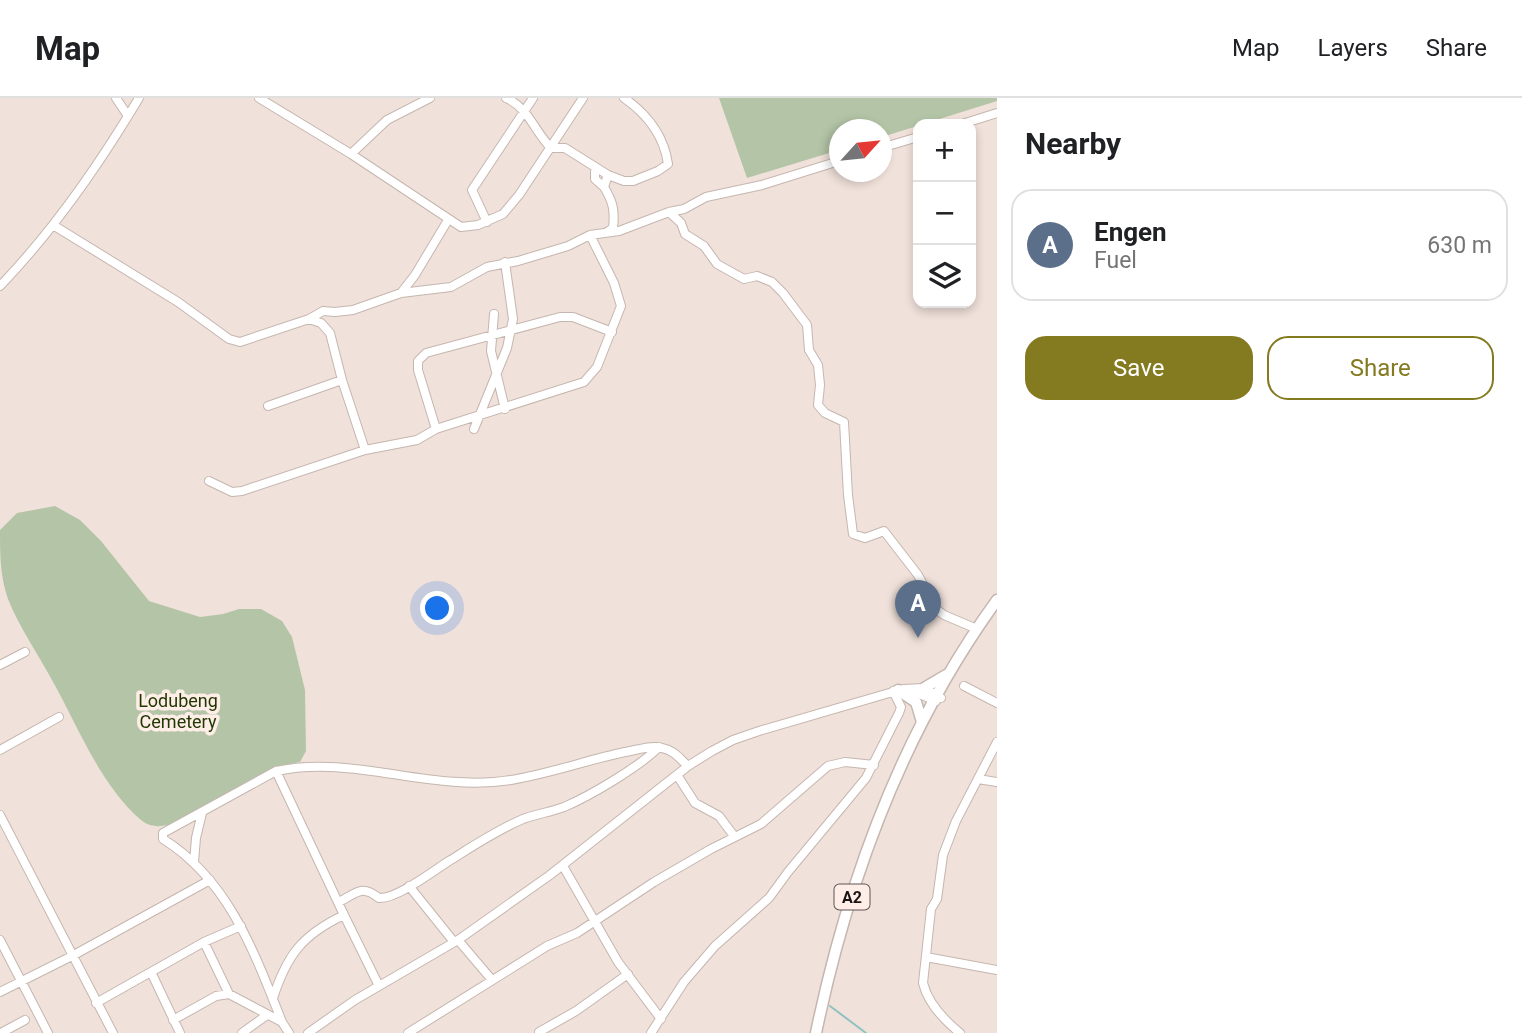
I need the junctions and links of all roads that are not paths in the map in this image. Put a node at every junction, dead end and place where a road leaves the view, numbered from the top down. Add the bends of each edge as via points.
1 (116, 98) edge
2 (139, 98) edge
3 (259, 98) edge
4 (430, 98) edge
5 (506, 98) edge
6 (533, 98) edge
7 (583, 98) edge
8 (624, 98) edge
9 (525, 111) junction
10 (997, 113) edge
11 (128, 116) junction
12 (976, 120) edge
13 (913, 138) edge
14 (892, 145) edge
15 (551, 148) junction
16 (351, 154) junction
17 (829, 164) edge
18 (595, 167) junction
19 (608, 174) junction
20 (604, 187) junction
21 (684, 209) junction
22 (669, 212) junction
23 (448, 220) junction
24 (487, 222) junction
25 (681, 223) junction
26 (53, 225) junction
27 (616, 229) junction
28 (590, 235) junction
29 (505, 262) junction
30 (12, 273) junction
31 (415, 275) junction
32 (0, 277) edge
33 (0, 286) edge
34 (415, 291) junction
35 (401, 293) junction
36 (335, 312) junction
37 (494, 314) dead end
38 (309, 319) junction
39 (509, 332) junction
40 (612, 332) junction
41 (330, 333) junction
42 (492, 337) junction
43 (497, 371) junction
44 (342, 380) junction
45 (268, 406) dead end
46 (505, 409) junction
47 (480, 416) junction
48 (436, 429) junction
49 (474, 429) dead end
50 (365, 450) junction
51 (209, 481) dead end
52 (997, 600) edge
53 (997, 609) edge
54 (977, 629) junction
55 (25, 652) dead end
56 (0, 665) edge
57 (949, 674) junction
58 (964, 686) dead end
59 (925, 688) junction
60 (898, 690) junction
61 (938, 699) junction
62 (997, 703) edge
63 (59, 717) dead end
64 (922, 722) junction
65 (997, 743) edge
66 (659, 747) junction
67 (0, 750) edge
68 (874, 765) junction
69 (688, 766) junction
70 (902, 766) junction
71 (276, 771) junction
72 (677, 775) junction
73 (978, 779) junction
74 (997, 782) edge
75 (202, 813) junction
76 (0, 815) edge
77 (4, 834) edge
78 (734, 836) junction
79 (194, 862) junction
80 (562, 866) junction
81 (210, 880) junction
82 (409, 886) junction
83 (339, 902) junction
84 (344, 915) junction
85 (594, 922) junction
86 (241, 926) junction
87 (0, 940) edge
88 (456, 941) junction
89 (204, 942) junction
90 (72, 957) junction
91 (926, 957) junction
92 (997, 970) edge
93 (151, 972) junction
94 (628, 974) junction
95 (492, 980) junction
96 (21, 981) junction
97 (379, 986) junction
98 (0, 992) edge
99 (229, 994) junction
100 (273, 998) junction
101 (96, 1003) junction
102 (267, 1016) junction
103 (661, 1019) junction
104 (25, 1020) dead end
105 (173, 1020) junction
106 (282, 1022) junction
107 (539, 1032) edge
108 (1, 1033) edge
109 (48, 1033) edge
110 (113, 1033) edge
111 (180, 1033) edge
112 (242, 1033) edge
113 (289, 1033) edge
114 (308, 1033) edge
115 (408, 1033) edge
116 (651, 1033) edge
117 (817, 1033) edge
118 (960, 1033) edge

1 - 11 street
2 - 11 street
3 - 16 street
4 - 16 street via 387,120
5 - 9 street
6 - 9 street
7 - 15 street
8 - 19 street via 652,124 663,141 668,164 633,181
9 - 15 street
9 - 24 street via 472,190
10 - 12 street
11 - 26 street
13 - 14 street
15 - 18 street via 565,148
15 - 24 street via 503,214
16 - 23 street
17 - 21 street via 706,197
18 - 19 street
18 - 20 street via 595,179
19 - 20 street
20 - 27 street via 614,204
21 - 22 street
21 - 25 street
22 - 25 street
22 - 27 street
23 - 24 street via 461,227
23 - 31 street
25 - 54 street via 685,234 705,246 717,264 744,279 757,276 772,282 807,325 809,350 818,365 817,405 844,422 853,534 865,538 884,531 918,575 936,609
26 - 30 street
26 - 38 street via 229,339 250,340
27 - 28 street
28 - 29 street
28 - 40 street via 621,306
29 - 34 street via 451,287
29 - 39 street via 513,319
30 - 32 street
30 - 33 street
31 - 34 street
31 - 35 street
34 - 35 street
35 - 36 street
36 - 38 street via 323,311
36 - 41 street
37 - 42 street
38 - 41 street
39 - 40 street via 567,316
39 - 42 street
39 - 43 street
40 - 46 street via 597,366 584,382
41 - 44 street
42 - 43 street
42 - 48 street via 421,356 419,375
43 - 46 street
43 - 47 street
44 - 45 street
44 - 50 street
46 - 47 street
47 - 48 street
47 - 49 street
48 - 50 street via 417,440
50 - 51 street via 242,491 232,492
52 - 54 highway, A2
53 - 61 highway, A2
54 - 57 highway, A2
55 - 56 street
57 - 59 highway
57 - 61 highway, A2
58 - 62 street
59 - 60 street
59 - 61 street
60 - 61 street
60 - 64 highway via 916,702
60 - 68 street via 901,707
60 - 69 street via 733,740
61 - 64 highway, A2
61 - 70 highway, A2
63 - 67 street
64 - 70 highway, A2
65 - 73 street
66 - 69 street
66 - 71 street via 488,782 440,782 316,765
66 - 82 street via 585,797 498,831
68 - 78 street via 845,762 828,766 766,821
68 - 103 street via 769,898 715,946 684,982
69 - 72 street
70 - 117 highway, A2 via 859,873 830,969
71 - 75 street
71 - 83 street
72 - 78 street via 695,803 719,816
72 - 80 street
73 - 74 street
73 - 91 street via 943,855 937,899 930,909
75 - 79 street
75 - 79 street via 163,834 163,839
76 - 77 street
77 - 90 street
78 - 85 street
79 - 81 street
80 - 85 street
80 - 88 street
81 - 86 street
81 - 90 street
82 - 83 street via 382,898 364,889
82 - 88 street
83 - 84 street
84 - 97 street
84 - 100 street via 302,942 285,964
85 - 94 street
85 - 95 street
86 - 89 street
86 - 100 street
87 - 96 street
88 - 95 street
88 - 97 street
89 - 93 street
89 - 99 street
90 - 96 street
90 - 101 street
91 - 92 street
91 - 118 street via 925,992 944,1020
93 - 101 street
93 - 105 street
94 - 103 street
94 - 107 street
95 - 115 street
96 - 98 street
96 - 109 street
97 - 114 street
99 - 102 street
99 - 105 street via 216,996
100 - 106 street
101 - 110 street
102 - 106 street
102 - 112 street
103 - 116 street
104 - 108 street
105 - 111 street
106 - 113 street

